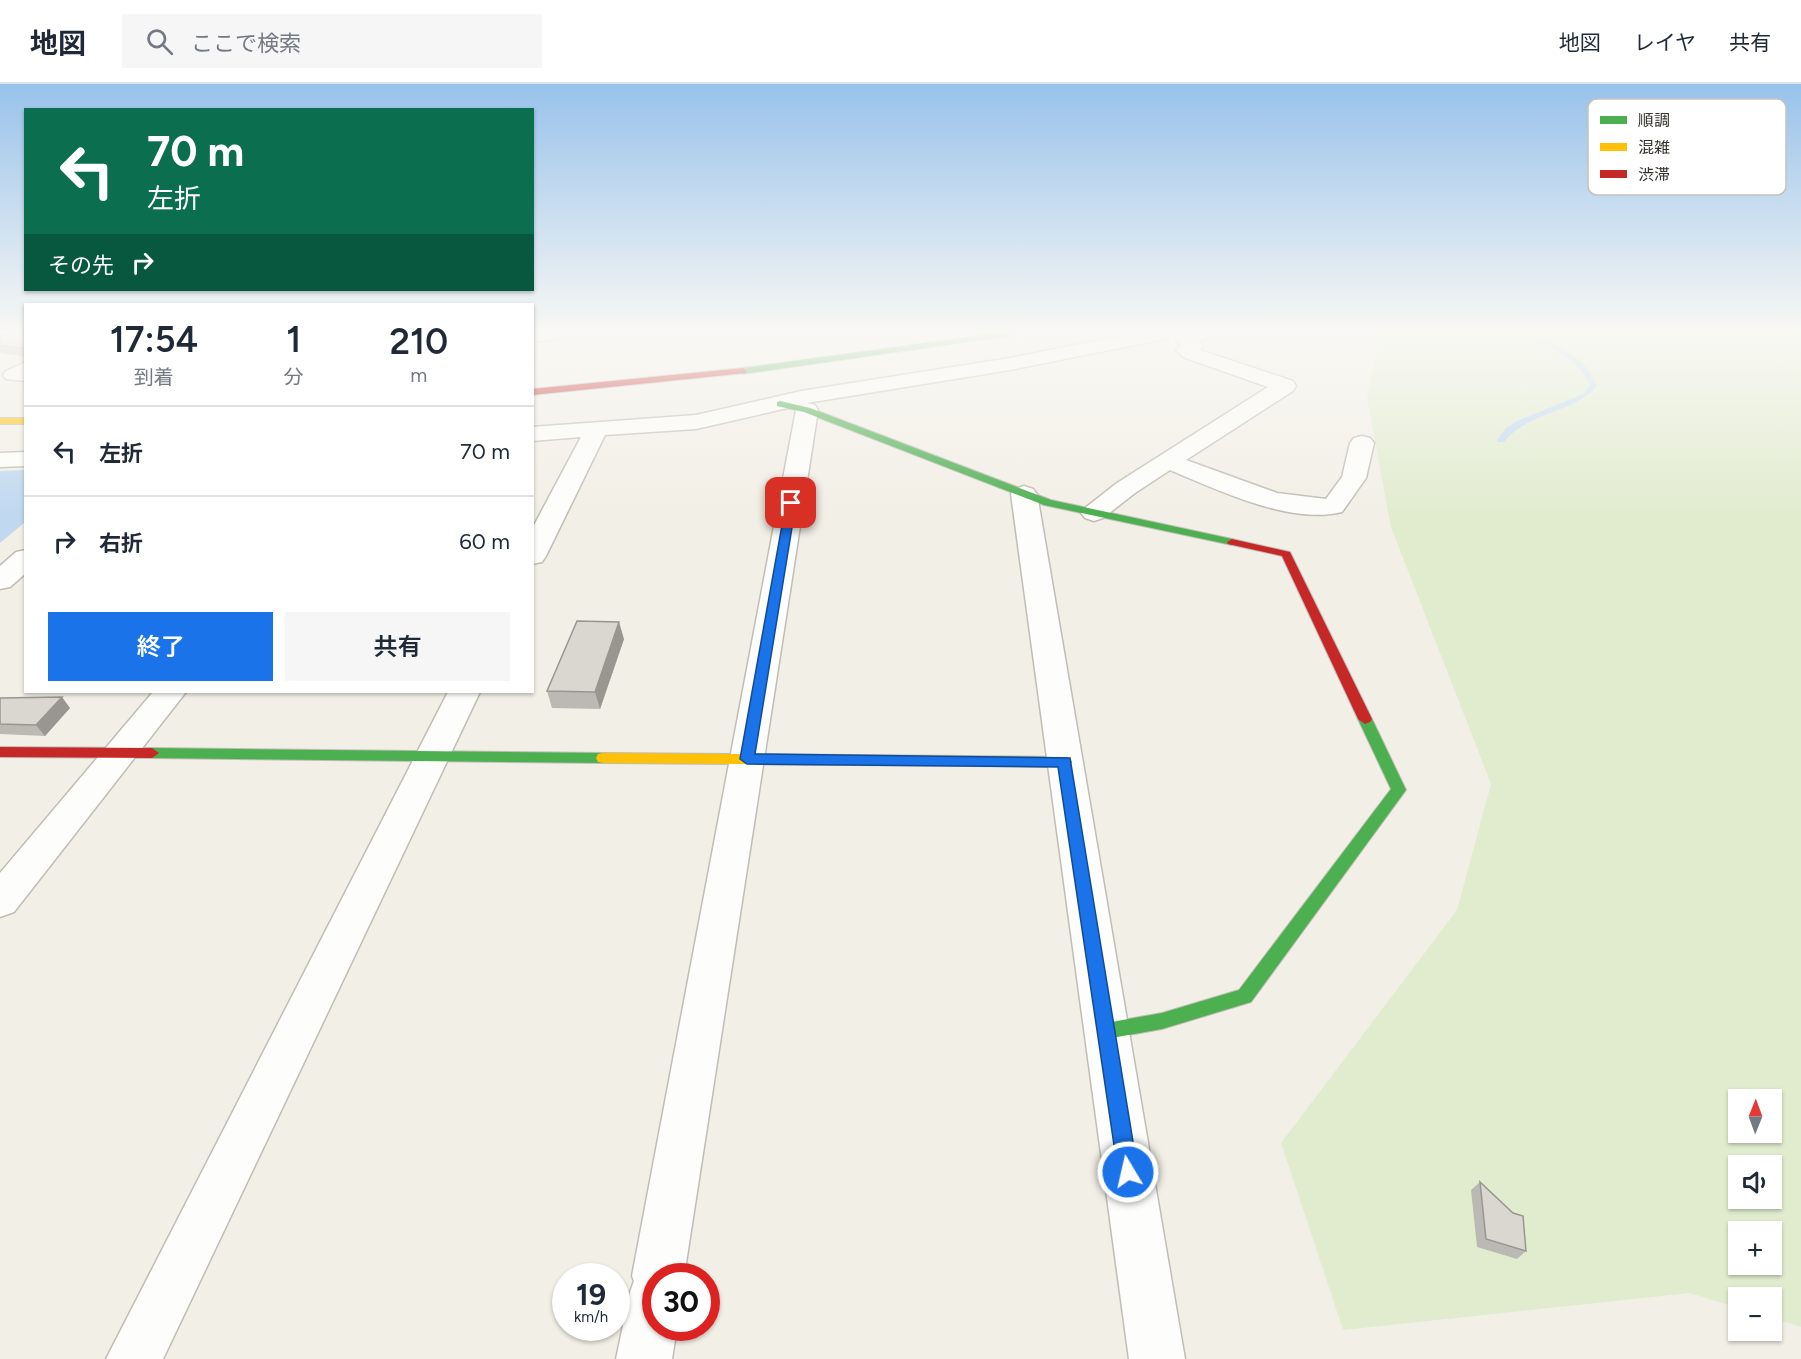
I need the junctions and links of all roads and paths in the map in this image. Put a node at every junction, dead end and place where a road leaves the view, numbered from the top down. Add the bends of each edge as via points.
1 (862, 394) edge
2 (1273, 394) edge
3 (794, 407) junction
4 (0, 421) edge
5 (24, 421) edge
6 (596, 431) junction
7 (534, 434) edge
8 (1362, 443) dead end
9 (24, 459) edge
10 (0, 460) edge
11 (1168, 461) junction
12 (1024, 495) junction
13 (1094, 513) junction
14 (534, 552) edge
15 (24, 560) edge
16 (0, 581) edge
17 (169, 693) edge
18 (463, 693) edge
19 (0, 752) edge
20 (121, 753) junction
21 (432, 755) junction
22 (747, 759) junction
23 (1065, 762) junction
24 (0, 901) edge
25 (1106, 1031) junction
26 (660, 1263) edge
27 (647, 1341) edge
28 (134, 1359) edge
29 (644, 1359) edge
30 (1157, 1359) edge

1 - 3 street
2 - 11 street
3 - 6 street via 696,422
3 - 12 main road
3 - 22 street
4 - 5 main road
6 - 7 street
6 - 14 street
8 - 11 street via 1354,478 1333,507 1291,504
9 - 10 street
11 - 13 street
12 - 13 main road
12 - 23 street
13 - 25 main road via 1286,554 1399,790 1245,996 1162,1021
15 - 16 street
17 - 20 street
18 - 21 street
19 - 20 main road
20 - 21 main road
20 - 24 street
21 - 22 main road
21 - 28 street
22 - 23 main road
22 - 26 street
23 - 25 street
25 - 30 street
27 - 29 street

